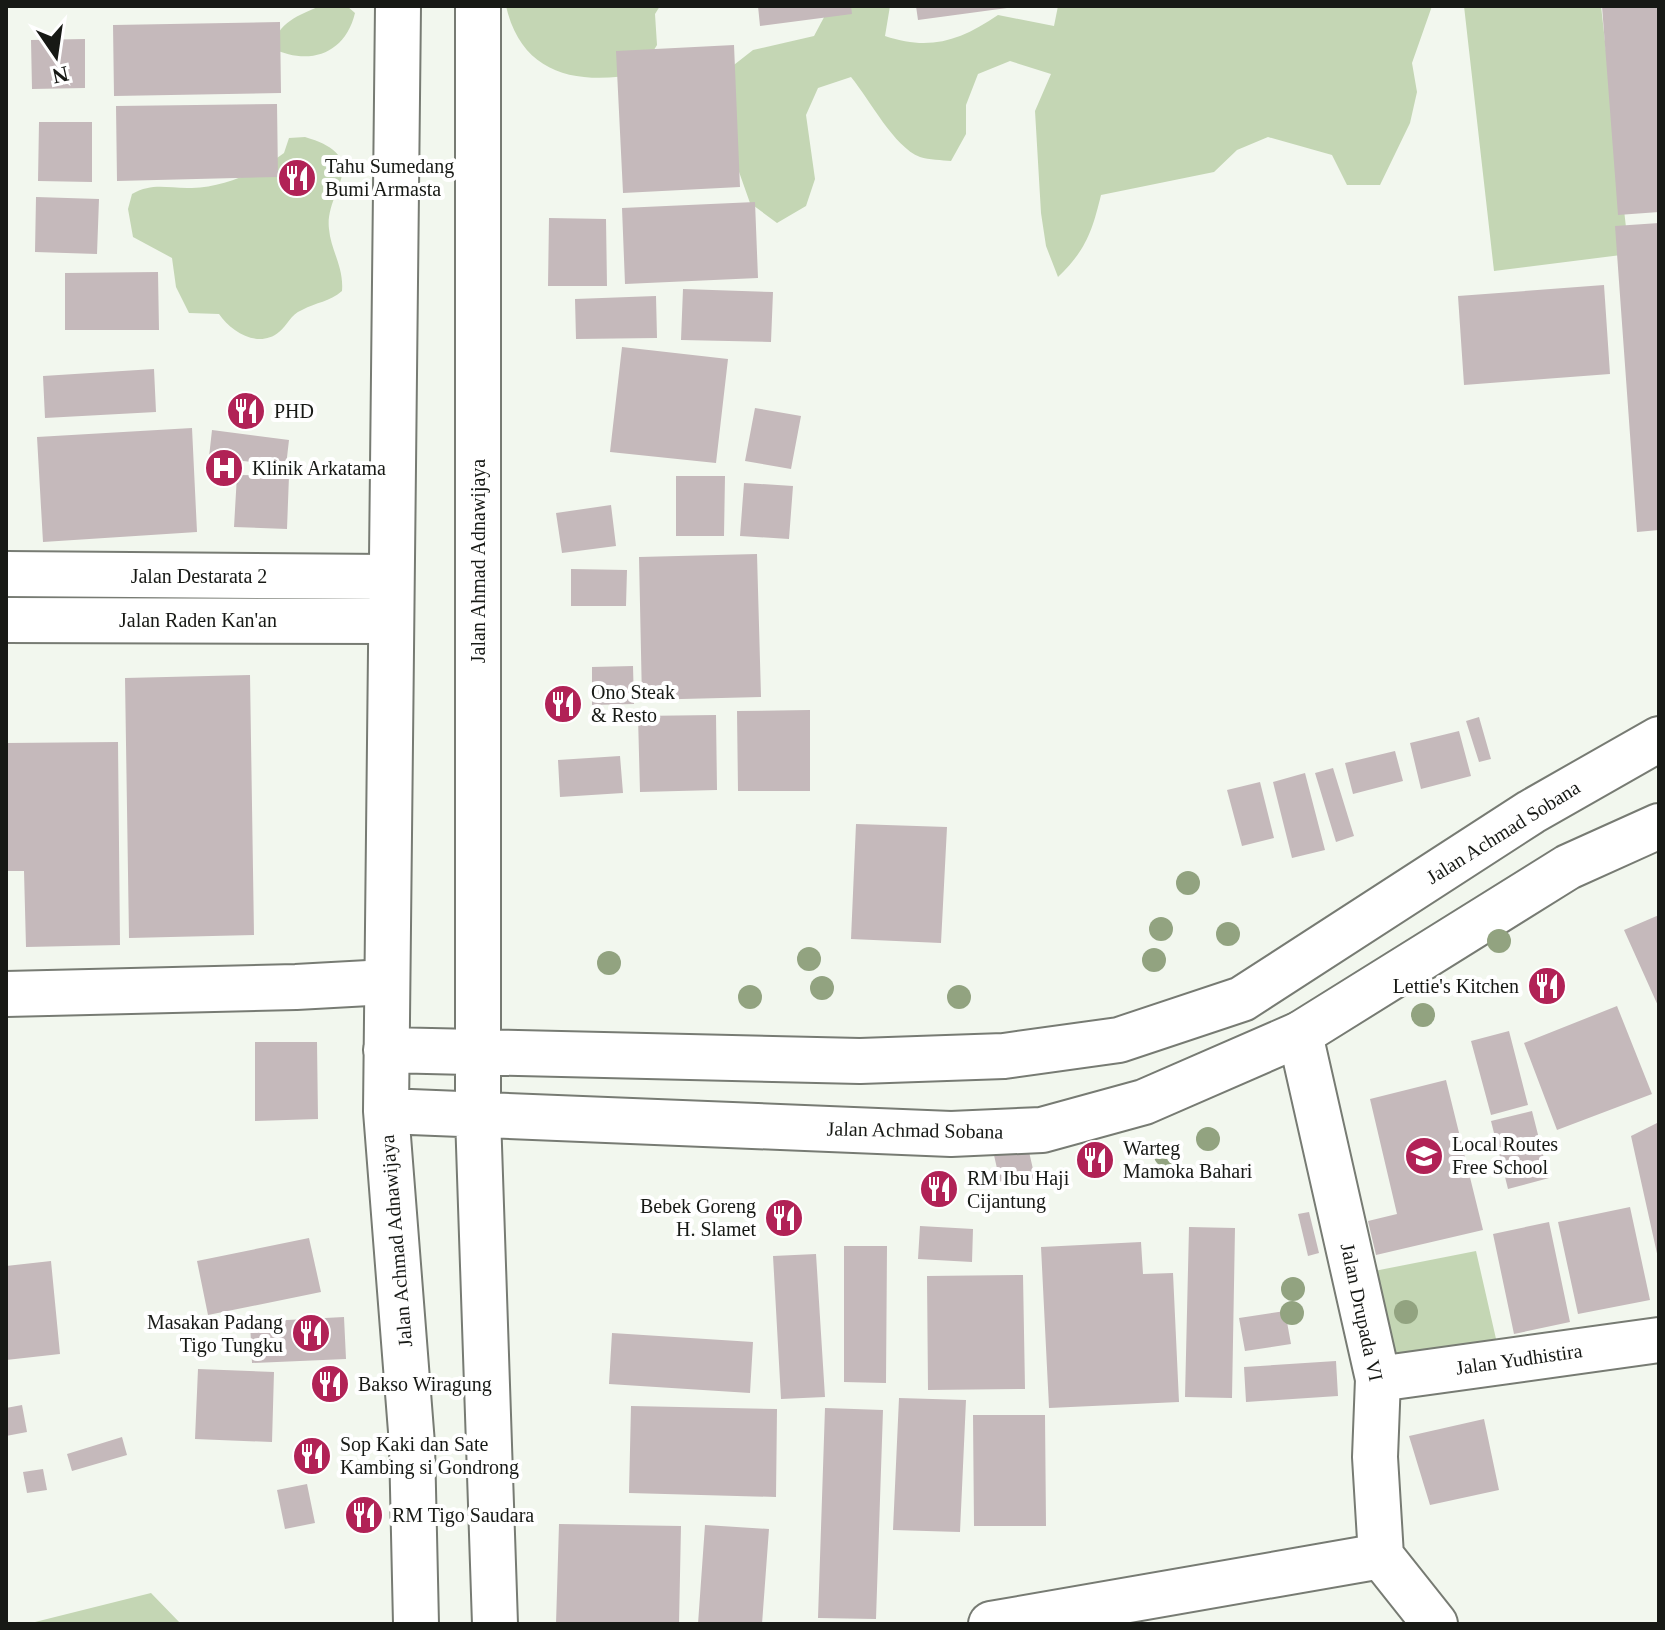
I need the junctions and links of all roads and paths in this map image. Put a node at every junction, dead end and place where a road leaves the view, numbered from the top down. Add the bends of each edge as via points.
1 (398, 6) edge
2 (478, 6) edge
3 (6, 574) edge
4 (391, 574) junction
5 (6, 620) edge
6 (390, 621) junction
7 (1659, 739) edge
8 (1659, 826) edge
9 (387, 982) junction
10 (6, 994) edge
11 (1300, 1034) junction
12 (386, 1050) junction
13 (477, 1051) junction
14 (386, 1111) junction
15 (478, 1116) junction
16 (1659, 1340) edge
17 (1378, 1379) junction
18 (1381, 1556) junction
19 (416, 1624) edge
20 (495, 1624) edge
21 (991, 1624) edge
22 (1435, 1624) edge

1 - 4 main road
2 - 13 main road, Jalan Ahmad Adnawijaya
3 - 4 main road, Jalan Destarata 2
4 - 6 main road
5 - 6 main road, Jalan Raden Kan'an
6 - 9 main road
7 - 13 main road, Jalan Achmad Sobana via 1531,812 1242,999 1119,1040 1004,1056 860,1061
8 - 11 main road, Jalan Achmad Sobana via 1568,867
9 - 10 main road
9 - 12 main road
11 - 15 main road, Jalan Achmad Sobana via 1144,1102 1042,1130 951,1134
11 - 17 main road, Jalan Drupada VI
12 - 13 main road, Jalan Achmad Sobana
12 - 14 main road, Jalan Achmad Adnawijaya
13 - 15 main road, Jalan Ahmad Adnawijaya
14 - 15 main road, Jalan Achmad Sobana
14 - 19 main road, Jalan Achmad Adnawijaya via 412,1444
15 - 20 main road
16 - 17 main road, Jalan Yudhistira
17 - 18 main road, Jalan Drupada VI via 1375,1457
18 - 21 main road
18 - 22 main road

